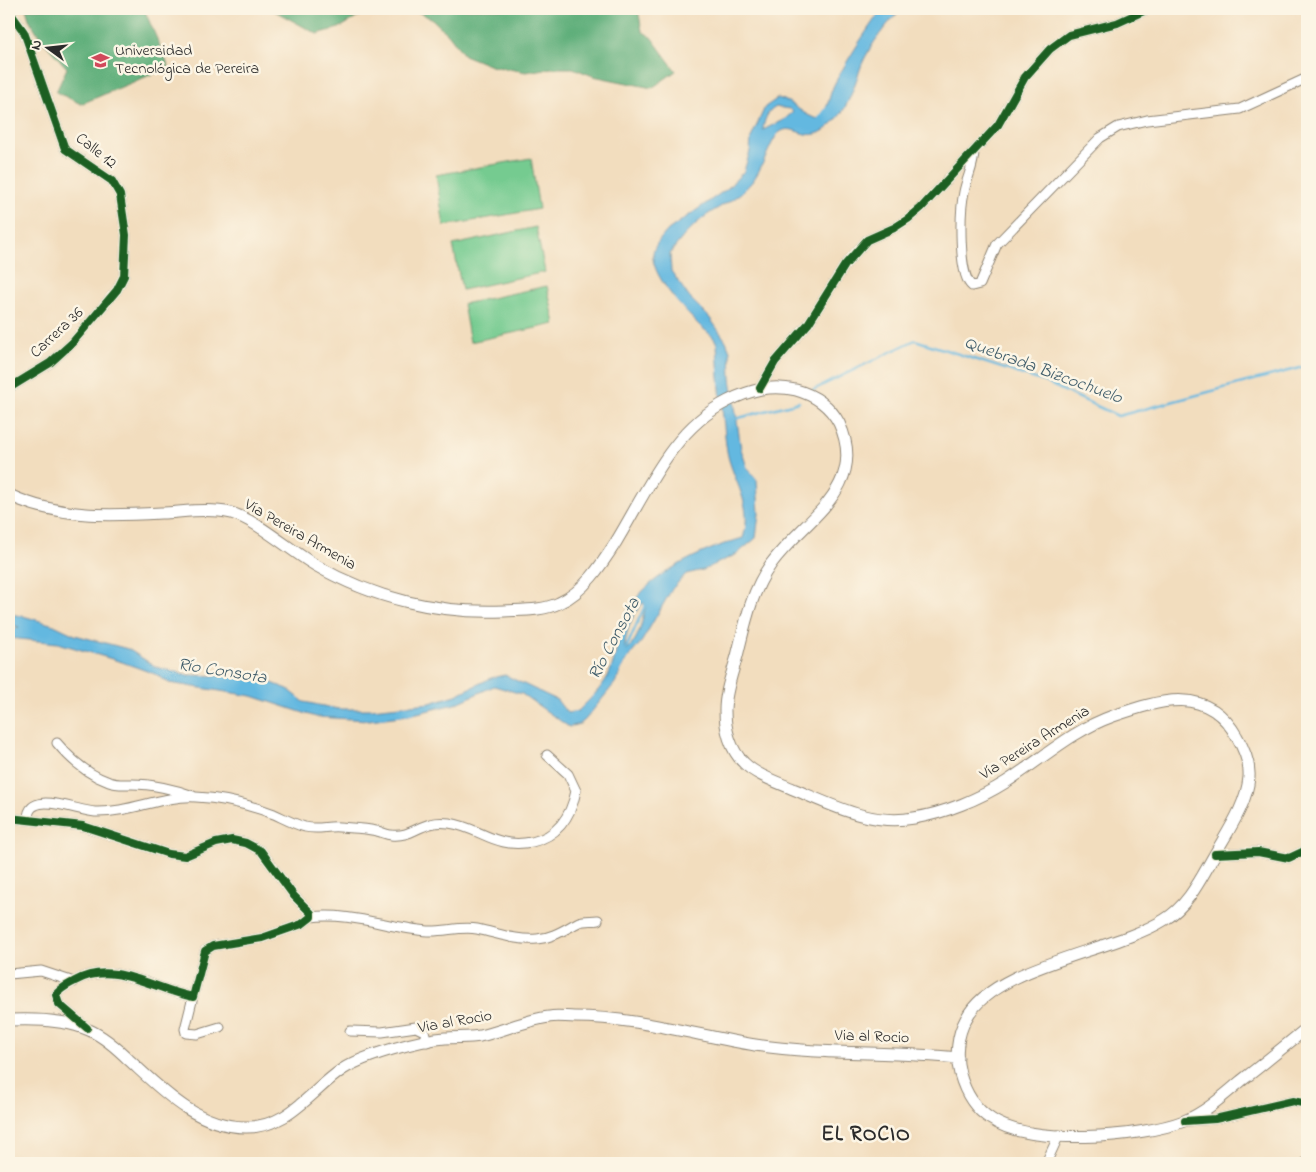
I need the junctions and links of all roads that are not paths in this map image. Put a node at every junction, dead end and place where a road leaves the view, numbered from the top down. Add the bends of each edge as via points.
1 (1148, 9) edge
2 (9, 11) edge
3 (1307, 78) edge
4 (974, 151) junction
5 (117, 290) joint
6 (9, 388) edge
7 (760, 388) junction
8 (9, 495) edge
9 (57, 743) dead end
10 (547, 755) dead end
11 (195, 796) junction
12 (9, 818) edge
13 (28, 820) junction
14 (1307, 847) edge
15 (1215, 854) junction
16 (311, 917) junction
17 (598, 920) dead end
18 (9, 974) edge
19 (74, 982) junction
20 (193, 996) junction
21 (9, 1020) edge
22 (220, 1027) dead end
23 (86, 1028) junction
24 (1307, 1028) edge
25 (350, 1031) dead end
26 (427, 1042) junction
27 (958, 1058) junction
28 (1307, 1104) edge
29 (1185, 1121) junction
30 (1059, 1135) junction
31 (1046, 1163) edge

1 - 4 street via 1117,23 1069,35 1050,49 1025,77 998,125
2 - 5 street, Calle 12 via 24,32 65,149 102,172 120,195 126,235 124,276
3 - 4 street via 1240,109 1148,120 1118,127 1100,138 997,244 980,284 972,286 965,276 962,255 964,192 973,166
4 - 7 street via 908,220 867,240 845,265 808,324 775,362
5 - 6 street, Carrera 36 via 79,335 50,362
7 - 8 main road, Vía Pereira Armenia via 738,396 698,419 671,451 610,552 583,586 554,606 526,610 441,609 388,596 340,579 251,521 229,512 77,514 53,511
7 - 15 main road, Vía Pereira Armenia via 785,388 818,400 838,421 847,456 841,482 834,494 775,558 757,586 749,608 724,716 730,740 743,762 774,781 862,816 893,820 915,818 991,791 1098,721 1154,702 1193,701 1226,720 1237,736 1250,768 1243,801
9 - 11 street via 92,774 110,782 182,791
10 - 11 street via 568,774 576,791 566,821 550,836 532,842 504,844 466,827 432,822 404,834 391,835 336,827 320,830 290,823 250,806
11 - 13 street via 97,812 43,802 34,805
12 - 13 street
13 - 16 street via 83,826 169,854 185,856 216,843 232,840 246,843 261,851 294,896 309,909
14 - 15 street via 1289,858 1258,852
15 - 27 main road, Vía Pereira Armenia via 1187,900 1166,919 1116,942 1013,979 986,995 964,1021
16 - 17 street via 384,922 431,931 476,928 518,938 538,939 564,932 581,922
16 - 20 street via 302,924 262,938 213,946 206,951
18 - 19 street via 41,971
19 - 20 street via 84,976 104,973 131,976
19 - 23 street via 56,995 59,1004
20 - 22 street via 186,1033 197,1034
21 - 23 main road, Via al Rocio via 34,1019
23 - 26 main road, Via al Rocio via 106,1039 189,1111 213,1122 245,1127 263,1126 284,1118 345,1068 371,1056
24 - 29 main road, Vía Pereira Armenia via 1208,1109
25 - 26 street via 382,1032 416,1027 424,1031
26 - 27 main road, Via al Rocio via 477,1037 549,1017 594,1017 799,1050
27 - 30 main road, Vía Pereira Armenia via 967,1092 973,1103 990,1119 1022,1132
28 - 29 street via 1293,1101 1215,1120
29 - 30 main road, Vía Pereira Armenia via 1135,1134
30 - 31 street

